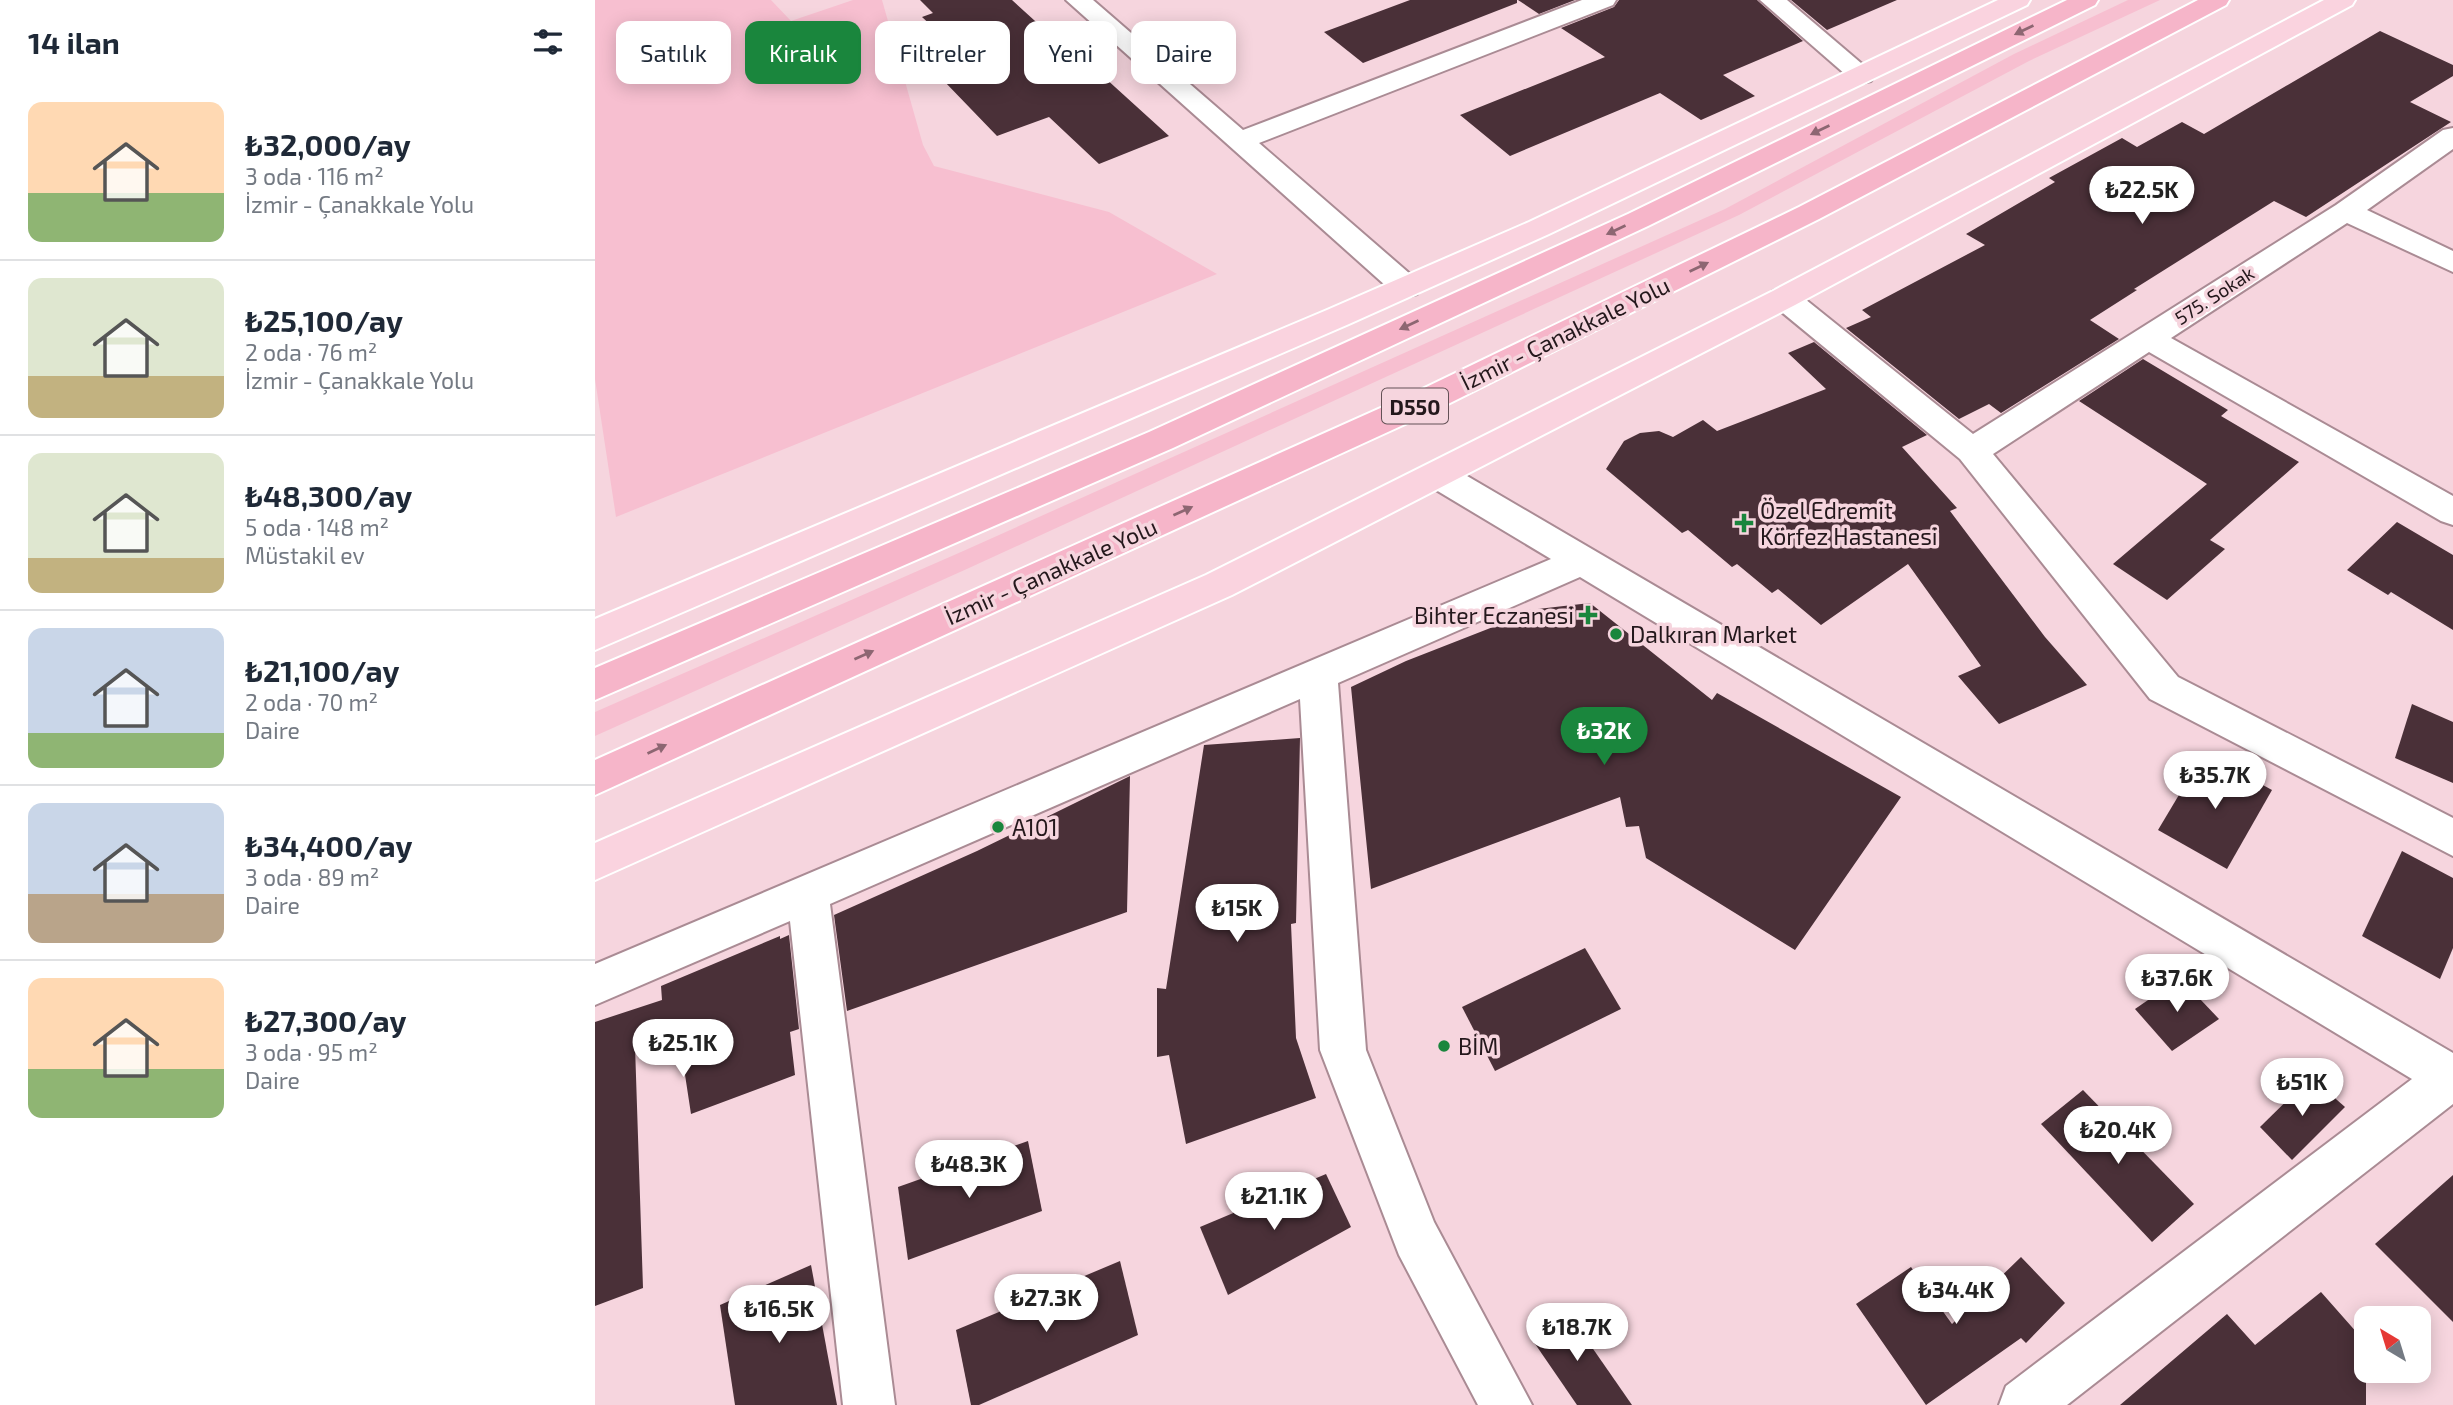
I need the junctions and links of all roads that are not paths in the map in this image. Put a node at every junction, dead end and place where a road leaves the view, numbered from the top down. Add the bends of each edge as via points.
1 (1078, 0) edge
2 (1604, 0) edge
3 (1772, 0) edge
4 (2018, 0) edge
5 (2086, 0) edge
6 (2217, 0) edge
7 (2343, 0) edge
8 (1862, 75) junction
9 (2453, 135) edge
10 (1240, 141) junction
11 (2346, 211) junction
12 (2453, 263) edge
13 (1406, 287) junction
14 (1784, 298) junction
15 (2148, 338) junction
16 (1972, 451) junction
17 (1438, 475) junction
18 (2453, 512) edge
19 (1582, 561) junction
20 (595, 635) edge
21 (1318, 674) junction
22 (595, 685) edge
23 (595, 778) edge
24 (2453, 838) edge
25 (595, 862) edge
26 (808, 893) junction
27 (595, 985) edge
28 (2452, 1077) edge
29 (869, 1405) edge
30 (1506, 1405) edge
31 (2025, 1405) edge

1 - 10 street
2 - 10 street
3 - 8 street
4 - 8 main road
5 -> 22 highway via 1638,220 1186,428
23 -> 6 highway, İzmir - Çanakkale Yolu / D550 via 1426,401 1809,213
7 - 14 main road
8 - 13 main road
9 - 11 street, 575. Sokak
10 - 13 street
11 - 12 street
11 - 15 street, 575. Sokak
13 - 20 main road
14 - 16 street
14 - 17 main road
15 - 16 street, 575. Sokak
15 - 18 street
16 - 24 street via 2164,688
17 - 19 street
17 - 25 main road via 1219,585
19 - 21 street
19 - 28 street
21 - 26 street
21 - 30 street via 1343,1050 1416,1238
26 - 27 street
26 - 29 street
28 - 31 street

